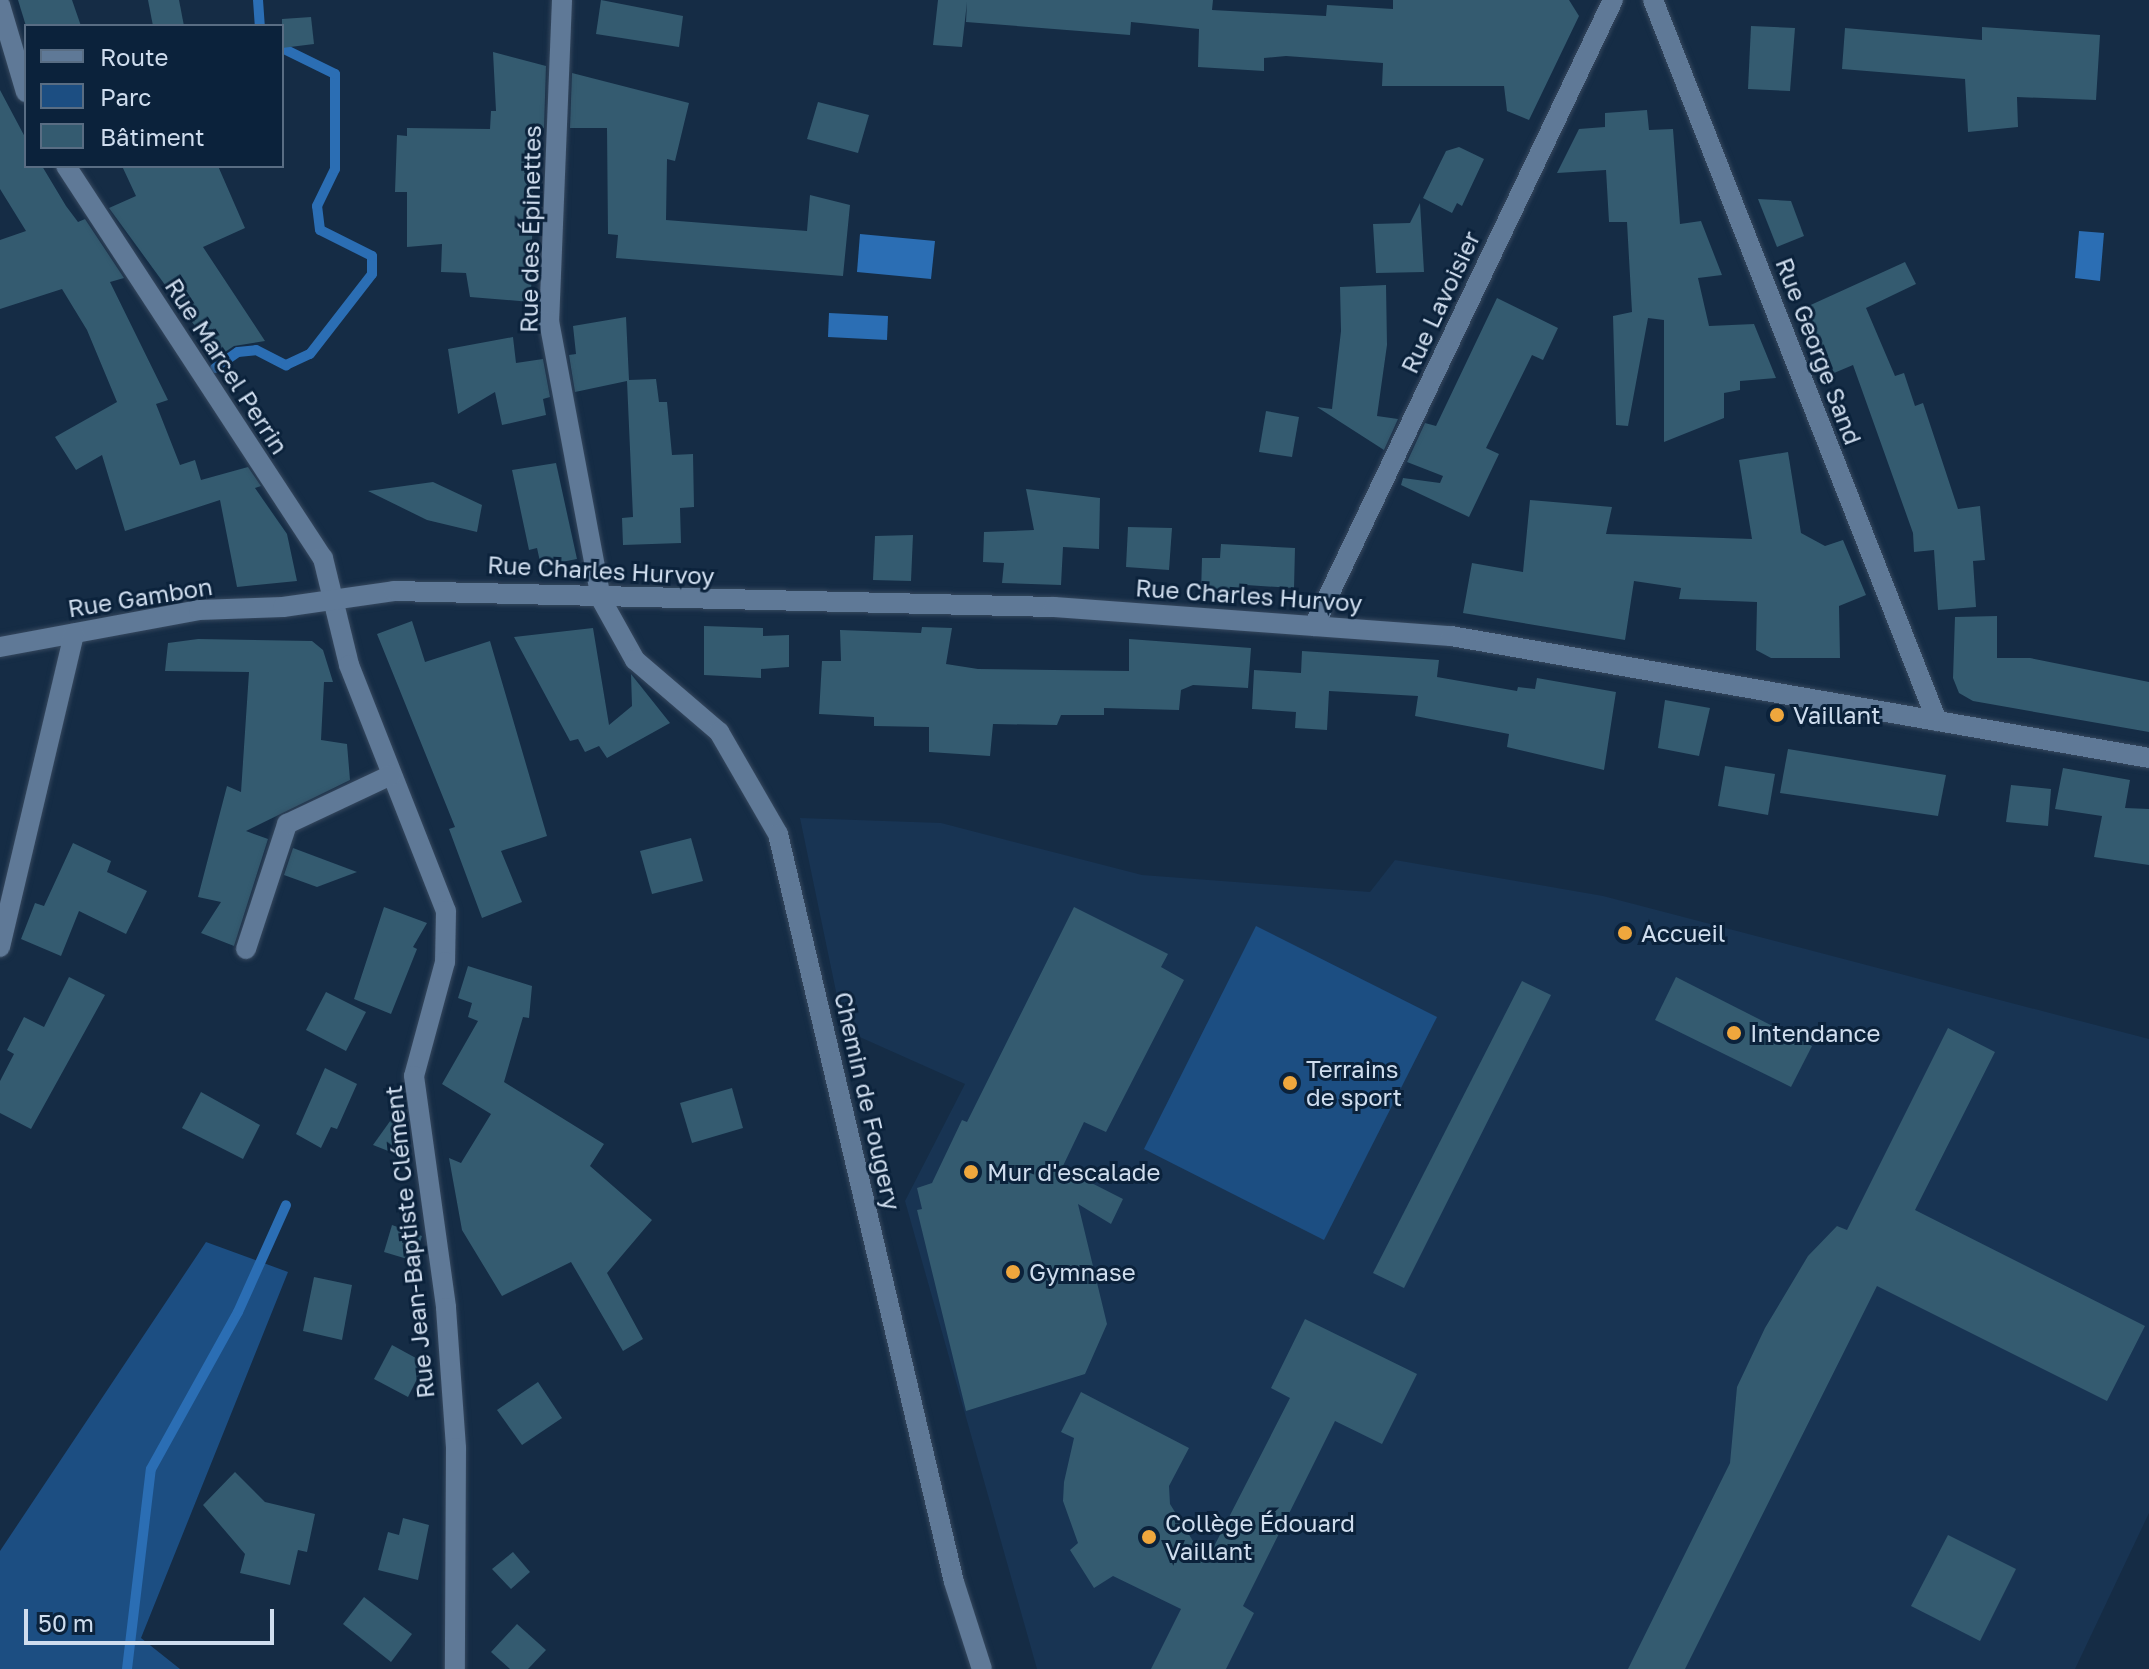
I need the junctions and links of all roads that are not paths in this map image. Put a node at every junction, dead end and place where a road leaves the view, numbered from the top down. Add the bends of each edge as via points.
1 (562, 0) edge
2 (1613, 0) edge
3 (1653, 0) edge
4 (0, 5) edge
5 (24, 85) edge
6 (67, 168) edge
7 (336, 599) junction
8 (601, 599) junction
9 (1314, 626) junction
10 (74, 634) junction
11 (0, 647) edge
12 (1937, 721) junction
13 (2149, 758) edge
14 (391, 775) junction
15 (0, 947) edge
16 (246, 949) dead end
17 (455, 1669) edge
18 (982, 1669) edge

1 - 8 street, Rue des Épinettes via 549,321
2 - 9 street, Rue Lavoisier
3 - 12 street, Rue George Sand
4 - 5 street
6 - 7 street, Rue Marcel Perrin via 323,558
7 - 8 street, Rue Charles Hurvoy via 394,591 485,589
7 - 10 street, Rue Gambon via 199,610
7 - 14 street, Rue Jean-Baptiste Clément via 349,665
8 - 9 street, Rue Charles Hurvoy via 1054,607
8 - 18 street, Chemin de Fougery via 635,660 719,732 778,834 954,1582
9 - 12 street, Rue Charles Hurvoy via 1451,636
10 - 11 street, Rue Gambon
10 - 15 street
12 - 13 street, Rue Charles Hurvoy
14 - 16 street via 287,824
14 - 17 street, Rue Jean-Baptiste Clément via 446,911 445,962 414,1076 446,1308 456,1448

